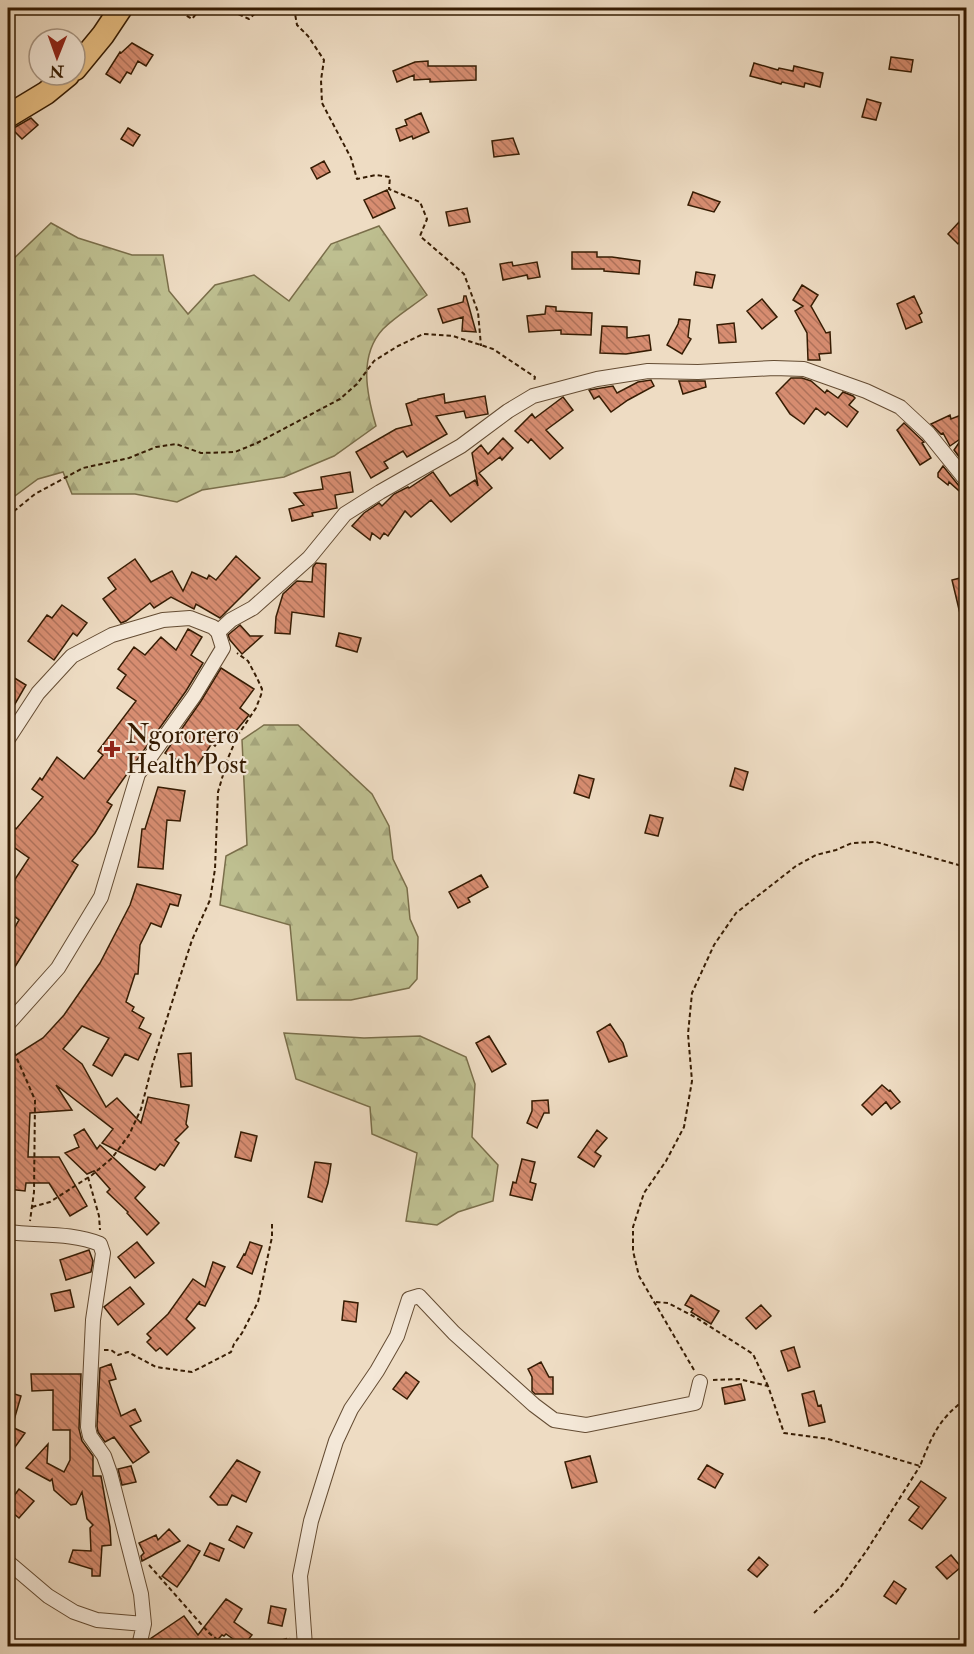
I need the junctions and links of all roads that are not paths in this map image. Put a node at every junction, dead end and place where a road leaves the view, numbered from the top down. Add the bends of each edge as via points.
1 (121, 8) edge
2 (87, 54) edge
3 (53, 87) edge
4 (8, 116) edge
5 (966, 480) edge
6 (218, 632) junction
7 (8, 739) edge
8 (8, 1024) edge
9 (8, 1232) edge
10 (700, 1382) road end
11 (8, 1562) edge
12 (144, 1624) junction
13 (305, 1645) edge
14 (139, 1647) edge

1 - 2 main road
3 - 4 main road
5 - 6 street via 928,433 900,407 804,369 648,370 597,379 533,396 461,446 345,514 309,558 253,608
6 - 7 street via 190,618 163,620 112,635 72,656 38,693
6 - 8 street via 223,648 138,774 101,897 58,968
9 - 12 street via 70,1236 100,1244 103,1253 94,1309 88,1400 90,1436 104,1456 141,1594
10 - 13 street via 695,1403 586,1425 554,1420 454,1333 419,1296 413,1297 397,1336 351,1409 336,1441 311,1521 300,1576
11 - 12 street via 74,1612 97,1620
12 - 14 street

